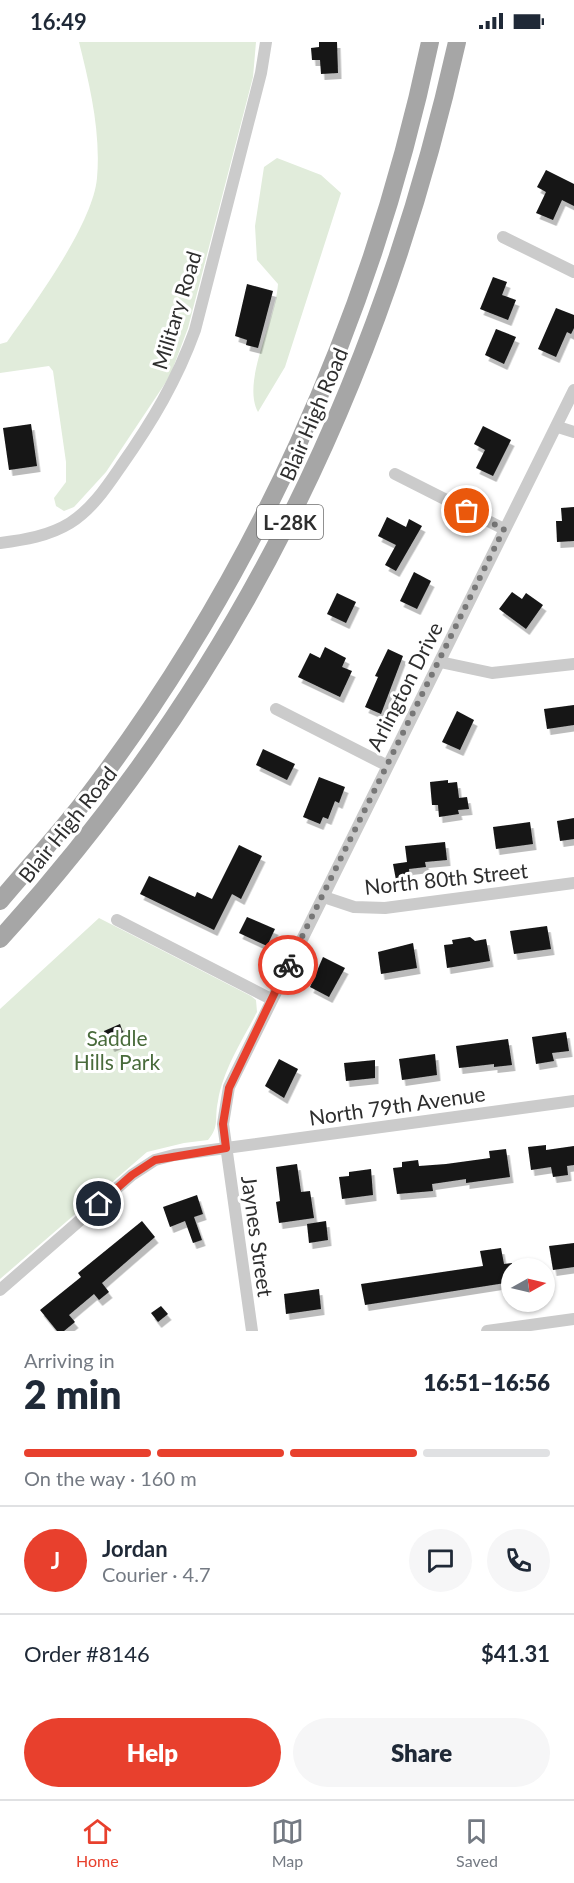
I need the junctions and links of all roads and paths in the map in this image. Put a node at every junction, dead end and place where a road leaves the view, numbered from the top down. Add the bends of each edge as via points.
1 (266, 42) edge
2 (430, 42) edge
3 (457, 42) edge
4 (503, 237) dead end
5 (574, 272) edge
6 (574, 390) edge
7 (558, 427) junction
8 (574, 432) edge
9 (395, 474) dead end
10 (504, 529) junction
11 (0, 543) edge
12 (440, 662) junction
13 (574, 664) edge
14 (276, 709) dead end
15 (386, 765) junction
16 (574, 883) edge
17 (324, 897) junction
18 (0, 901) edge
19 (117, 920) dead end
20 (0, 939) edge
21 (271, 999) junction
22 (574, 1101) edge
23 (226, 1148) junction
24 (0, 1290) edge
25 (574, 1319) edge
26 (252, 1331) edge
27 (487, 1331) edge

1 - 11 street, Military Road via 195,330 164,402 100,496 81,515 50,532
2 - 18 main road, Blair High Road / L-28K via 407,142 377,242 345,331 276,493 198,633 151,705 82,803
3 - 20 main road, Blair High Road / L-28K via 424,177 392,278 337,422 294,513 208,665 134,776
4 - 5 street
6 - 7 street, Arlington Drive
7 - 8 street
7 - 10 street, Arlington Drive
9 - 10 street
10 - 12 street, Arlington Drive
12 - 13 street via 492,673
12 - 15 street, Arlington Drive
14 - 15 street
15 - 17 street, Arlington Drive
16 - 17 street, North 80th Street via 385,908 354,906
17 - 21 street, Arlington Drive
19 - 21 street
21 - 23 street, Arlington Drive via 229,1088 224,1116
22 - 23 street, North 79th Avenue
23 - 24 street via 174,1155 142,1167
23 - 26 street, Jaynes Street
25 - 27 street

